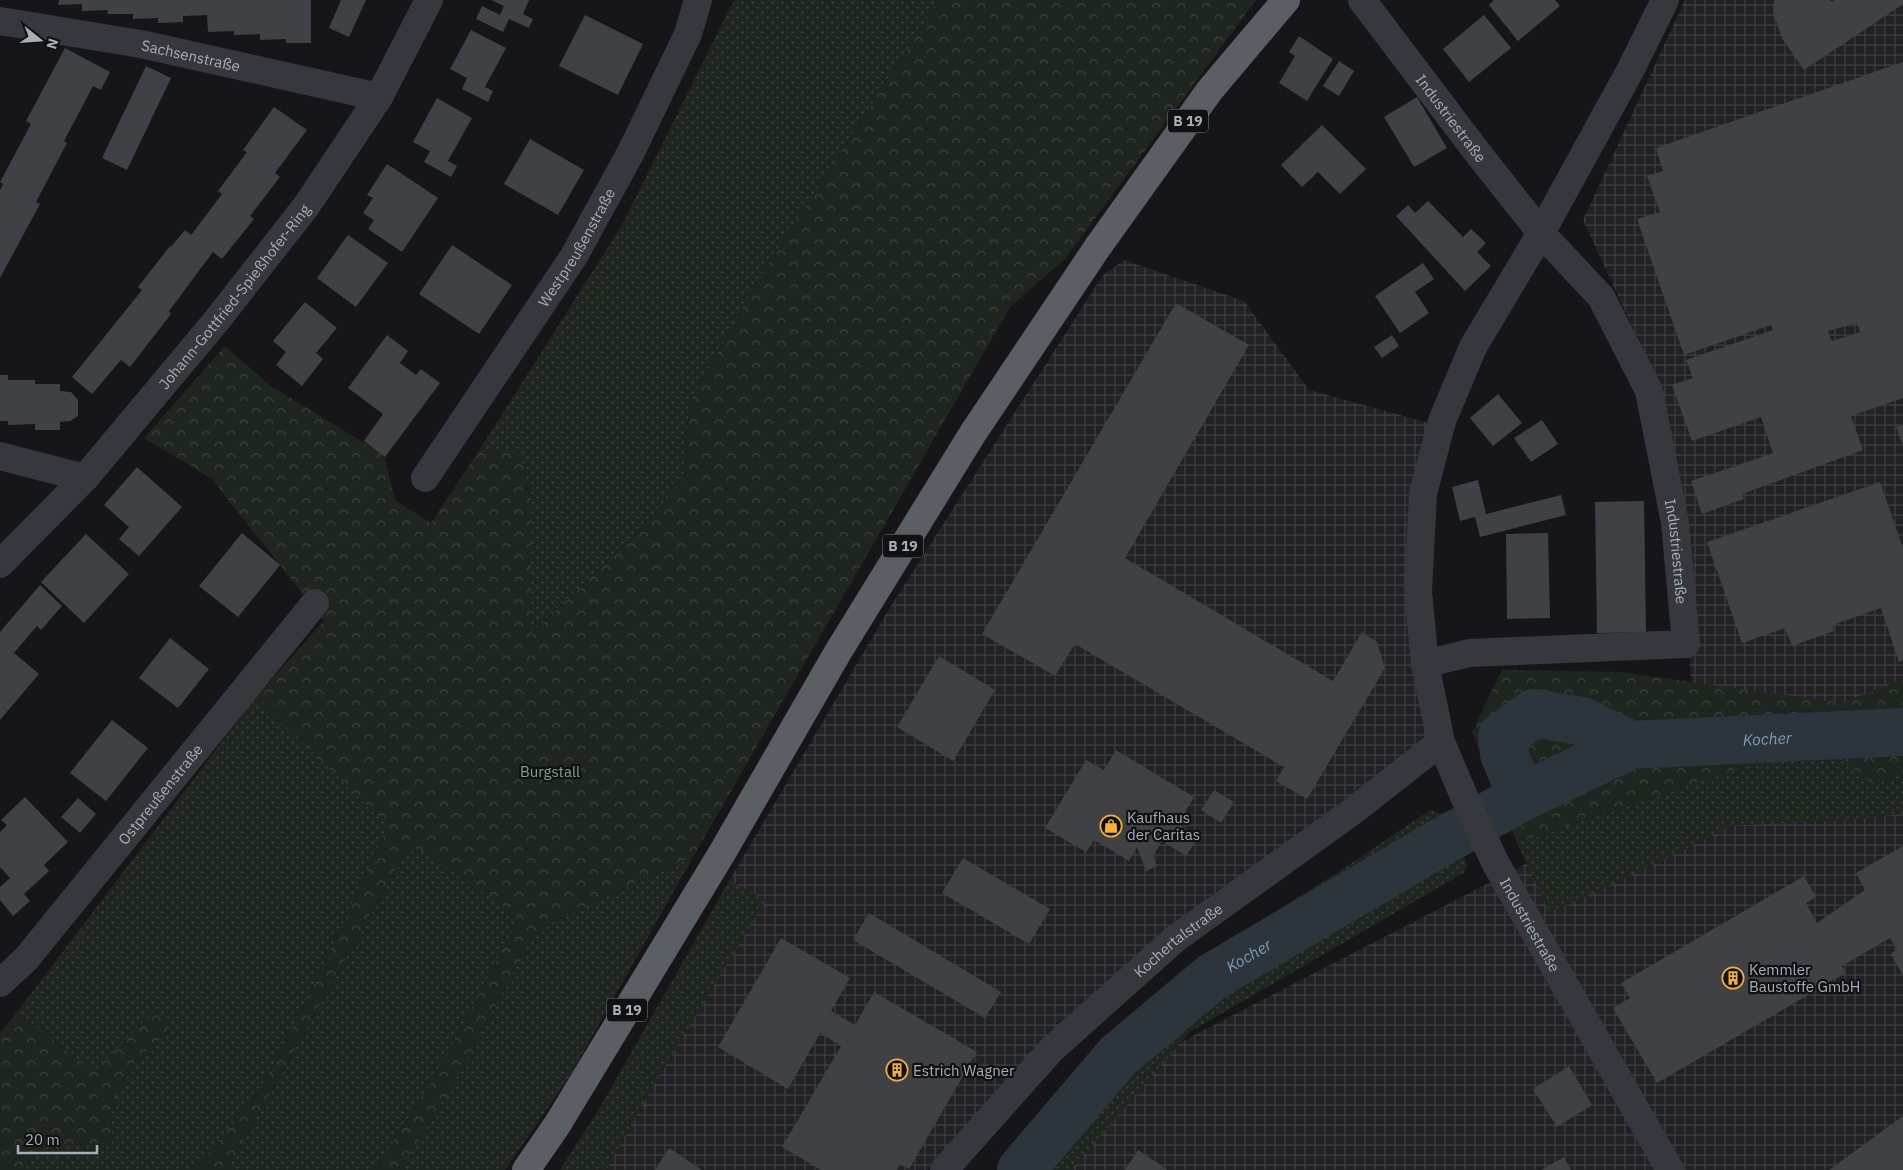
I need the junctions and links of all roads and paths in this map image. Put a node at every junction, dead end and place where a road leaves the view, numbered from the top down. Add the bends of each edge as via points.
1 (429, 0) edge
2 (698, 0) edge
3 (1286, 0) edge
4 (1362, 0) edge
5 (1664, 0) edge
6 (0, 21) edge
7 (379, 98) junction
8 (1541, 233) junction
9 (0, 456) edge
10 (85, 478) junction
11 (425, 478) dead end
12 (0, 564) edge
13 (315, 602) dead end
14 (1425, 664) junction
15 (1441, 742) junction
16 (0, 983) edge
17 (526, 1170) edge
18 (944, 1170) edge
19 (1670, 1170) edge

1 - 7 street, Johann-Gottfried-Spießhofer-Ring
2 - 11 street, Westpreußenstraße via 688,34 635,144 574,256
3 - 17 highway, B 19 via 1210,90 1097,248 973,433 838,652 722,853 557,1126
4 - 8 street, Industriestraße
5 - 8 street, Industriestraße via 1631,69
6 - 7 street, Sachsenstraße via 140,44
7 - 10 street, Johann-Gottfried-Spießhofer-Ring via 301,213
8 - 14 street, Industriestraße via 1472,347 1442,421 1423,494 1418,591
8 - 14 street, Industriestraße via 1601,297 1649,391 1674,523 1686,644 1469,653
9 - 10 street
10 - 12 street, Johann-Gottfried-Spießhofer-Ring
13 - 16 street, Ostpreußenstraße via 26,959
14 - 15 street, Industriestraße
15 - 18 street, Kochertalstraße via 1353,811 1175,939 1052,1049
15 - 19 street, Industriestraße via 1490,853

